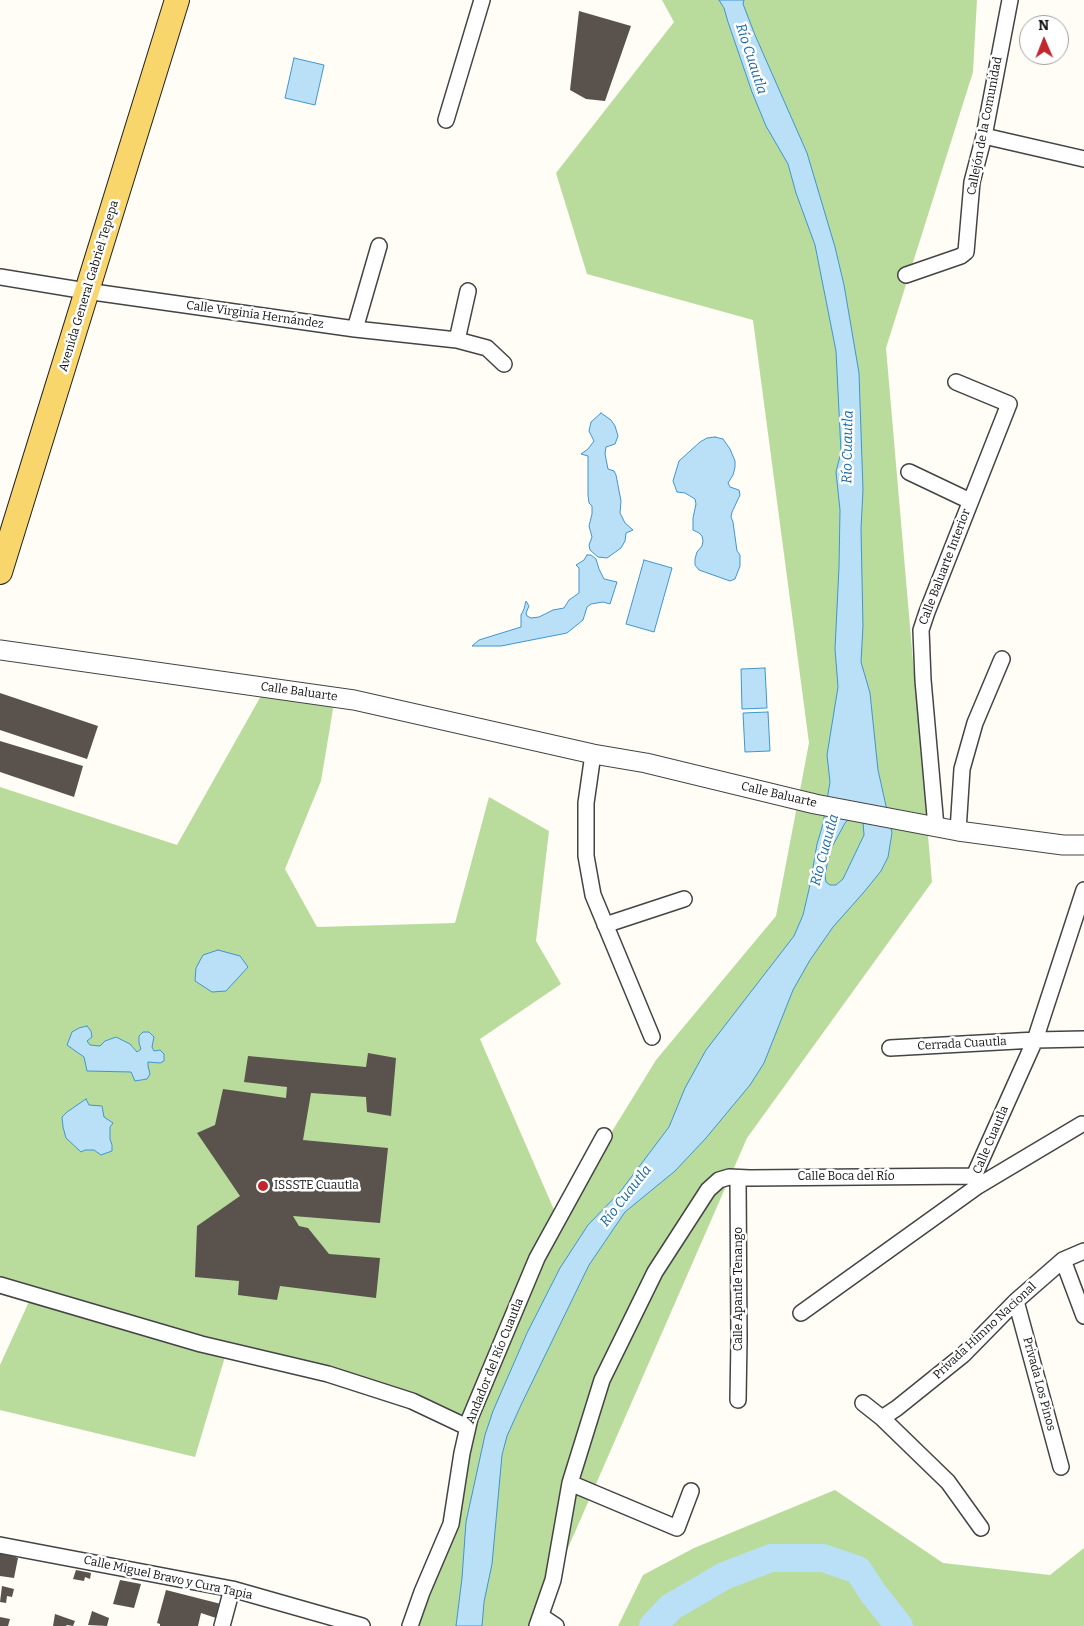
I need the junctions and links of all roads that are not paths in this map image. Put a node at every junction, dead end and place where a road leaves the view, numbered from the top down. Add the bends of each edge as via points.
1 (177, 0) edge
2 (482, 0) edge
3 (1010, 0) edge
4 (446, 120) dead end
5 (984, 136) junction
6 (1084, 159) edge
7 (380, 246) dead end
8 (906, 275) dead end
9 (0, 277) edge
10 (86, 291) junction
11 (468, 291) dead end
12 (355, 330) junction
13 (457, 340) junction
14 (504, 364) dead end
15 (956, 382) dead end
16 (909, 472) dead end
17 (970, 501) junction
18 (0, 572) edge
19 (0, 650) edge
20 (1002, 659) dead end
21 (593, 754) junction
22 (936, 827) junction
23 (958, 831) junction
24 (1084, 845) edge
25 (1084, 890) edge
26 (684, 898) dead end
27 (605, 925) junction
28 (652, 1037) dead end
29 (1084, 1039) edge
30 (1035, 1040) junction
31 (890, 1048) dead end
32 (1082, 1124) dead end
33 (604, 1136) dead end
34 (738, 1178) junction
35 (976, 1181) junction
36 (1084, 1251) edge
37 (1063, 1260) junction
38 (0, 1286) edge
39 (1016, 1301) junction
40 (801, 1313) dead end
41 (1084, 1316) edge
42 (738, 1400) dead end
43 (863, 1403) dead end
44 (882, 1418) junction
45 (467, 1427) junction
46 (1061, 1467) dead end
47 (570, 1483) junction
48 (691, 1491) dead end
49 (981, 1528) dead end
50 (0, 1545) edge
51 (232, 1589) junction
52 (539, 1621) edge
53 (222, 1626) edge
54 (362, 1626) edge
55 (410, 1626) edge
56 (556, 1626) edge

1 - 10 main road, Avenida General Gabriel Tepepa
2 - 4 street
3 - 5 street, Callejón de la Comunidad
5 - 6 street
5 - 8 street, Callejón de la Comunidad via 972,182 966,252
7 - 12 street
9 - 10 street, Calle Virginia Hernández
10 - 12 street, Calle Virginia Hernández
10 - 18 main road, Avenida General Gabriel Tepepa
11 - 13 street
12 - 13 street, Calle Virginia Hernández
13 - 14 street, Calle Virginia Hernández via 487,348
15 - 17 street, Calle Baluarte Interior via 1009,404
16 - 17 street
17 - 22 street, Calle Baluarte Interior via 921,630
19 - 21 street, Calle Baluarte via 354,700
20 - 23 street via 975,723 962,769
21 - 22 street, Calle Baluarte via 646,763 815,804
21 - 27 street via 586,803 586,856 593,895
22 - 23 street, Calle Baluarte
23 - 24 street, Calle Baluarte
25 - 30 street, Calle Cuautla
26 - 27 street
27 - 28 street
29 - 30 street, Cerrada Cuautla
30 - 31 street, Cerrada Cuautla
30 - 35 street, Calle Cuautla
32 - 35 street
33 - 45 street, Andador del Río Cuautla via 538,1258
34 - 35 street, Calle Boca del Río
34 - 42 street, Calle Apantle Tenango
34 - 47 street, Calle Boca del Río via 719,1180 708,1190 655,1272 602,1380
35 - 40 street, Calle Cuautla
36 - 37 street, Privada Himno Nacional
37 - 39 street, Privada Himno Nacional
37 - 41 street
38 - 45 street via 202,1344 328,1374 412,1401
39 - 44 street, Privada Himno Nacional via 963,1355
39 - 46 street, Privada Los Pinos
43 - 44 street
44 - 49 street via 948,1482
45 - 55 street, Andador del Río Cuautla via 451,1524
47 - 48 street via 678,1528
47 - 52 street via 553,1580
50 - 51 street, Calle Miguel Bravo y Cura Tapia
51 - 53 street
51 - 54 street, Calle Miguel Bravo y Cura Tapia
52 - 56 street

